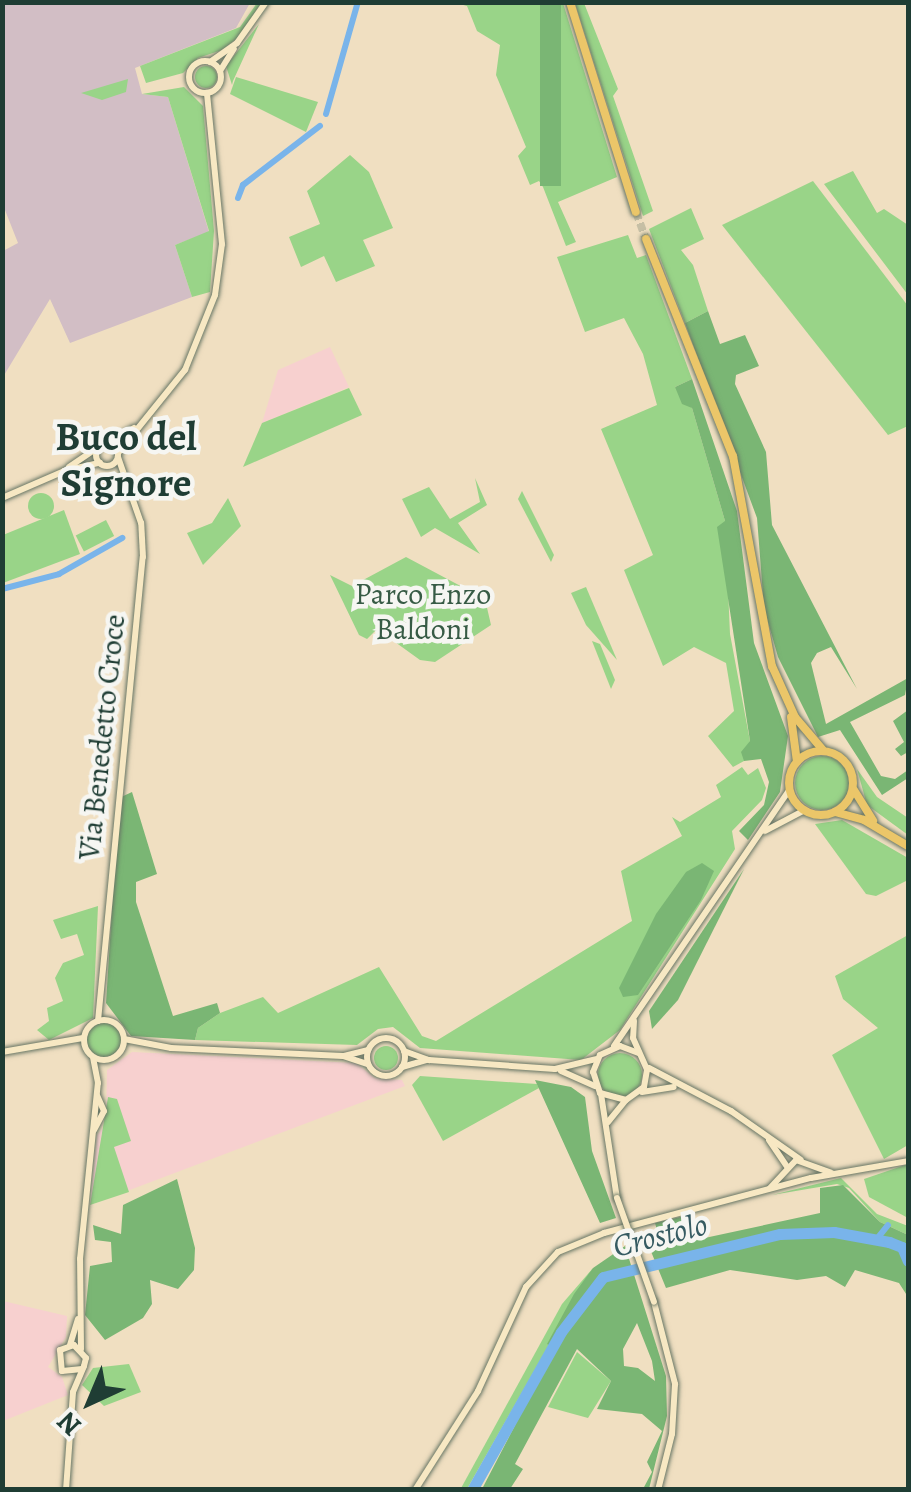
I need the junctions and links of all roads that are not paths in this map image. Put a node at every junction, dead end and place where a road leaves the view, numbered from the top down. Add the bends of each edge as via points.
1 (266, 2) edge
2 (570, 2) edge
3 (237, 44) junction
4 (210, 62) junction
5 (220, 71) junction
6 (207, 93) junction
7 (636, 212) tunnel mouth
8 (646, 239) tunnel mouth
9 (135, 427) junction
10 (108, 444) junction
11 (98, 447) junction
12 (118, 455) junction
13 (104, 465) junction
14 (64, 471) junction
15 (124, 479) junction
16 (2, 498) edge
17 (787, 703) junction
18 (822, 750) junction
19 (797, 762) junction
20 (790, 789) junction
21 (853, 789) junction
22 (805, 810) junction
23 (835, 812) junction
24 (879, 827) junction
25 (756, 839) junction
26 (908, 846) edge
27 (102, 1003) junction
28 (98, 1020) junction
29 (108, 1020) junction
30 (634, 1020) junction
31 (124, 1039) junction
32 (84, 1042) junction
33 (149, 1046) junction
34 (614, 1046) junction
35 (122, 1050) junction
36 (368, 1050) junction
37 (404, 1051) junction
38 (2, 1052) edge
39 (638, 1053) junction
40 (342, 1056) junction
41 (94, 1058) junction
42 (598, 1058) junction
43 (105, 1060) junction
44 (428, 1060) junction
45 (368, 1064) junction
46 (646, 1065) junction
47 (402, 1067) junction
48 (555, 1069) junction
49 (98, 1083) junction
50 (675, 1087) junction
51 (598, 1089) junction
52 (639, 1094) junction
53 (626, 1100) junction
54 (607, 1123) junction
55 (765, 1136) junction
56 (801, 1160) junction
57 (908, 1161) edge
58 (810, 1166) junction
59 (788, 1170) junction
60 (834, 1174) junction
61 (811, 1178) junction
62 (795, 1182) junction
63 (769, 1189) junction
64 (78, 1318) junction
65 (70, 1345) junction
66 (81, 1348) junction
67 (82, 1369) junction
68 (66, 1373) junction
69 (72, 1392) junction
70 (66, 1490) edge
71 (416, 1490) edge
72 (658, 1490) edge

1 - 3 street
2 - 7 main road
3 - 4 street
3 - 5 street
4 - 5 street
4 - 6 street via 197,64 190,75 194,88
5 - 6 street via 218,87
6 - 9 street via 222,244 218,284 185,370
8 - 17 main road via 733,456 764,634
9 - 10 street
9 - 12 street
10 - 11 street
10 - 12 street
11 - 13 street
11 - 14 street
12 - 13 street
12 - 15 street, Via Benedetto Croce
13 - 14 street
13 - 15 street
14 - 16 street
15 - 27 street, Via Benedetto Croce via 141,523 143,556 124,705
17 - 18 main road
17 - 19 main road
18 - 19 main road
18 - 21 main road via 848,764
19 - 20 main road
20 - 22 main road
20 - 25 street
21 - 23 main road
21 - 24 main road
22 - 23 main road
22 - 25 street
23 - 24 main road
24 - 26 main road
25 - 30 street
27 - 28 street, Via Benedetto Croce
27 - 29 street, Via Benedetto Croce
28 - 29 street
28 - 32 street
29 - 31 street
30 - 34 street
30 - 39 street
31 - 33 street
31 - 35 street
32 - 38 street
32 - 41 street
33 - 35 street
33 - 40 street
34 - 39 street
34 - 42 street
35 - 43 street
36 - 37 street via 386,1038
36 - 40 street
36 - 45 street
37 - 44 street
37 - 47 street
39 - 46 street
40 - 45 street
41 - 43 street
41 - 49 street
42 - 48 street
42 - 51 street
43 - 49 street
44 - 47 street
44 - 48 street
45 - 47 street via 385,1076
46 - 50 street
46 - 52 street
48 - 51 street
49 - 64 street
50 - 52 street
50 - 55 street via 716,1103
51 - 53 street
51 - 54 street
52 - 53 street
53 - 54 street
54 - 72 street, bridge via 617,1198 670,1348 676,1399
55 - 56 street
55 - 59 street
56 - 58 street
56 - 59 street
57 - 60 street
58 - 60 street
58 - 61 street
59 - 62 street
59 - 63 street
60 - 61 street
61 - 62 street
62 - 63 street
63 - 71 street via 593,1236 551,1258 526,1287 478,1391
64 - 65 street
64 - 66 street
65 - 66 street
65 - 68 street via 57,1357
66 - 67 street
67 - 68 street
67 - 69 street
68 - 69 street
69 - 70 street

